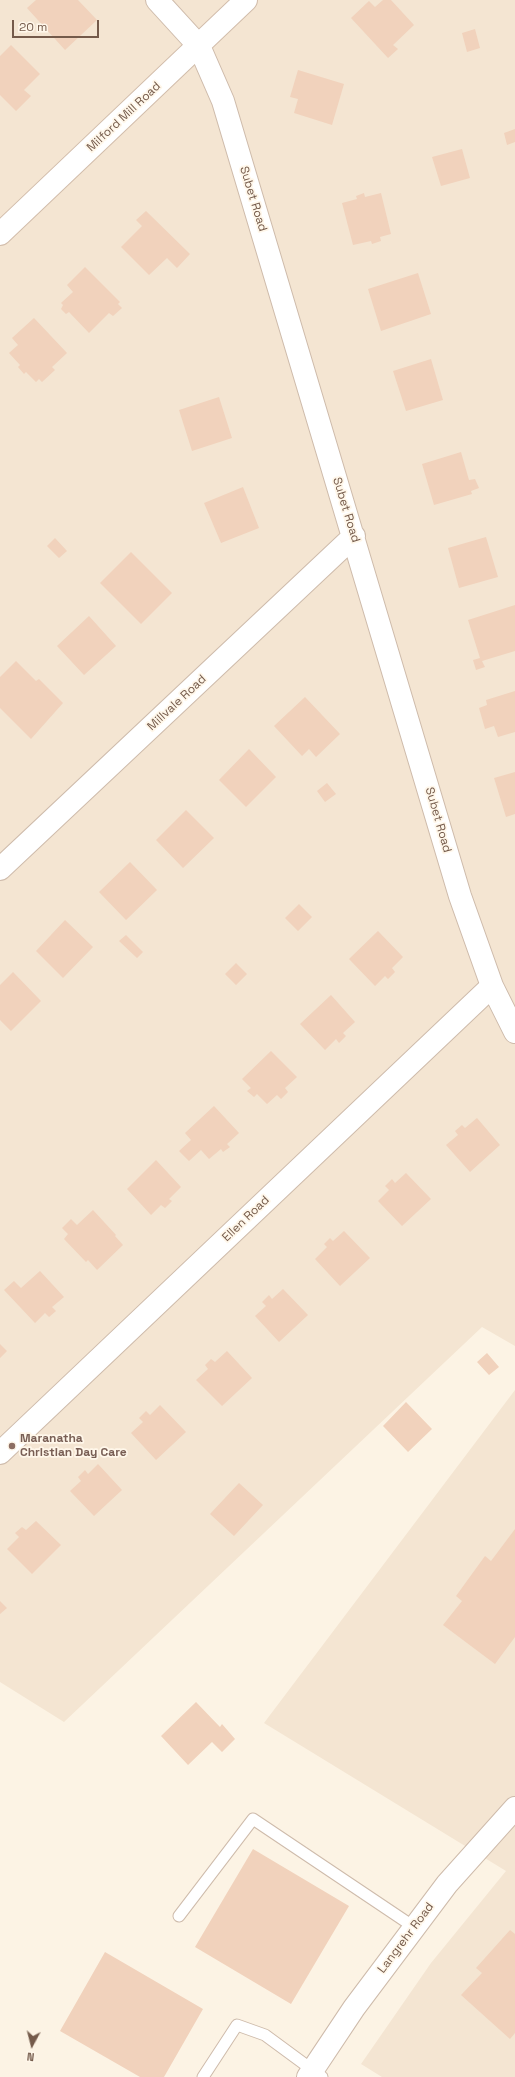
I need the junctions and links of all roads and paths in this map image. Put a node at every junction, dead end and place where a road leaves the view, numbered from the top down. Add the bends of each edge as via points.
1 (157, 0) edge
2 (246, 0) edge
3 (200, 46) junction
4 (0, 234) edge
5 (354, 536) junction
6 (0, 869) edge
7 (492, 986) junction
8 (515, 1032) edge
9 (0, 1453) edge
10 (515, 1808) edge
11 (179, 1916) dead end
12 (414, 1927) junction
13 (314, 2075) edge
14 (203, 2077) edge

1 - 3 street, Subet Road
2 - 3 street, Milford Mill Road
3 - 4 street, Milford Mill Road
3 - 5 street, Subet Road via 223,101
5 - 6 street, Millvale Road
5 - 7 street, Subet Road via 460,896
7 - 8 street, Subet Road
7 - 9 street, Ellen Road
10 - 12 street, Langrehr Road via 447,1884
11 - 12 lane via 253,1819
12 - 13 street, Langrehr Road via 354,2008
13 - 14 lane via 265,2035 238,2025

